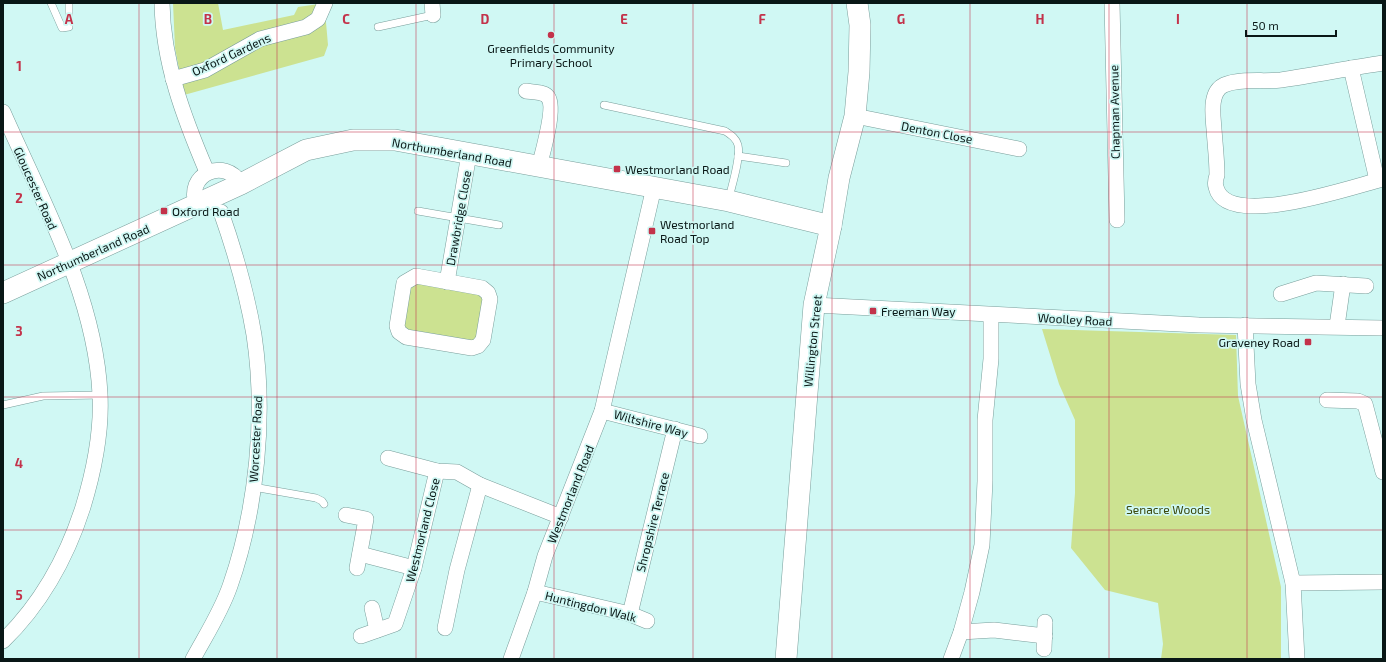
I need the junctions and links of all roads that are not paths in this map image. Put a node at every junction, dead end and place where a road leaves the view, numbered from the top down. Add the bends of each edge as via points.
1 (51, 3) edge
2 (69, 3) edge
3 (162, 3) edge
4 (325, 3) edge
5 (857, 3) edge
6 (1112, 3) edge
7 (433, 9) edge
8 (378, 27) dead end
9 (1383, 63) edge
10 (1351, 68) junction
11 (173, 79) junction
12 (526, 91) dead end
13 (604, 105) dead end
14 (3, 112) edge
15 (855, 116) junction
16 (1019, 149) dead end
17 (469, 154) junction
18 (738, 156) junction
19 (786, 163) dead end
20 (539, 167) junction
21 (207, 172) junction
22 (1380, 180) edge
23 (241, 184) junction
24 (654, 187) junction
25 (729, 201) junction
26 (197, 205) junction
27 (418, 211) dead end
28 (221, 212) dead end
29 (458, 218) junction
30 (1117, 220) dead end
31 (499, 225) dead end
32 (831, 226) junction
33 (70, 264) junction
34 (447, 282) junction
35 (1343, 284) junction
36 (1366, 286) dead end
37 (3, 293) edge
38 (1280, 294) dead end
39 (814, 305) junction
40 (991, 315) junction
41 (1245, 325) junction
42 (1337, 326) junction
43 (1383, 328) edge
44 (100, 394) junction
45 (1327, 400) dead end
46 (3, 405) edge
47 (602, 411) junction
48 (675, 429) junction
49 (700, 436) dead end
50 (388, 458) dead end
51 (437, 471) junction
52 (1383, 472) edge
53 (480, 485) junction
54 (253, 487) junction
55 (324, 504) dead end
56 (346, 516) dead end
57 (561, 517) junction
58 (414, 568) junction
59 (1383, 582) edge
60 (1293, 583) junction
61 (535, 592) junction
62 (372, 608) dead end
63 (630, 614) junction
64 (647, 621) dead end
65 (446, 628) dead end
66 (376, 630) junction
67 (961, 632) junction
68 (1045, 635) dead end
69 (361, 636) dead end
70 (3, 641) edge
71 (193, 659) edge
72 (511, 659) edge
73 (786, 659) edge
74 (951, 659) edge
75 (1297, 659) edge

1 - 2 lane via 62,28 68,27
3 - 11 street via 166,46
4 - 11 street, Oxford Gardens via 318,19 306,27 260,39 205,70
5 - 15 street, Willington Street via 860,25 860,72
6 - 30 street, Chapman Avenue
7 - 8 lane
9 - 10 street
10 - 22 street
10 - 22 street via 1280,80 1234,83 1223,85 1216,91 1213,100 1213,119 1216,187 1222,198 1233,205 1284,205
11 - 21 street via 187,125
12 - 20 street via 546,95 550,100 551,115
13 - 18 lane via 725,131 734,137 738,145
14 - 33 street, Gloucester Road
15 - 16 street, Denton Close
15 - 32 street, Willington Street via 839,178
17 - 20 street, Northumberland Road
17 - 23 street, Northumberland Road via 395,140 353,140 306,150
17 - 29 street, Drawbridge Close
18 - 19 lane
18 - 25 lane
20 - 24 street, Northumberland Road
21 - 23 street via 227,171 238,178
21 - 26 street via 195,188 194,199
23 - 26 street, Northumberland Road
24 - 25 street, Northumberland Road
24 - 47 street, Westmorland Road
25 - 32 street, Northumberland Road
26 - 33 street, Northumberland Road
27 - 29 lane
28 - 54 street, Worcester Road via 242,277 255,342 258,398
29 - 31 lane
29 - 34 street, Drawbridge Close
32 - 39 street, Willington Street
33 - 37 street, Northumberland Road
33 - 44 street, Gloucester Road via 90,325
34 - 34 street, Drawbridge Close via 482,288 488,293 490,298 483,340 478,346 472,348 406,337 399,332 397,326 404,283 416,276
35 - 36 street
35 - 38 street via 1316,283
35 - 42 street
39 - 40 street, Woolley Road
39 - 73 street, Willington Street
40 - 41 street, Woolley Road
40 - 67 street via 982,545
41 - 42 street, Woolley Road
41 - 60 street via 1248,384 1254,420
42 - 43 street, Woolley Road
44 - 46 lane via 43,396
44 - 70 street, Gloucester Road via 94,470 79,520 63,558 49,582 37,601
45 - 52 street via 1358,401 1365,404
47 - 48 street, Wiltshire Way
47 - 57 street, Westmorland Road
48 - 49 street, Wiltshire Way
48 - 63 street, Shropshire Terrace
50 - 51 street, Westmorland Close
51 - 53 street, Westmorland Close via 457,472
51 - 58 street, Westmorland Close
53 - 57 street, Westmorland Close
53 - 65 street via 457,570
54 - 55 lane via 316,498
54 - 71 street, Worcester Road via 244,537 230,587
56 - 58 street via 366,519 359,561
57 - 61 street, Westmorland Road via 545,556
58 - 66 street, Westmorland Close via 395,624
59 - 60 street
60 - 75 street
61 - 63 street, Huntingdon Walk
61 - 72 street, Westmorland Road
62 - 66 street
63 - 64 street, Huntingdon Walk
66 - 69 street, Westmorland Close
67 - 68 street via 994,630
67 - 74 street

